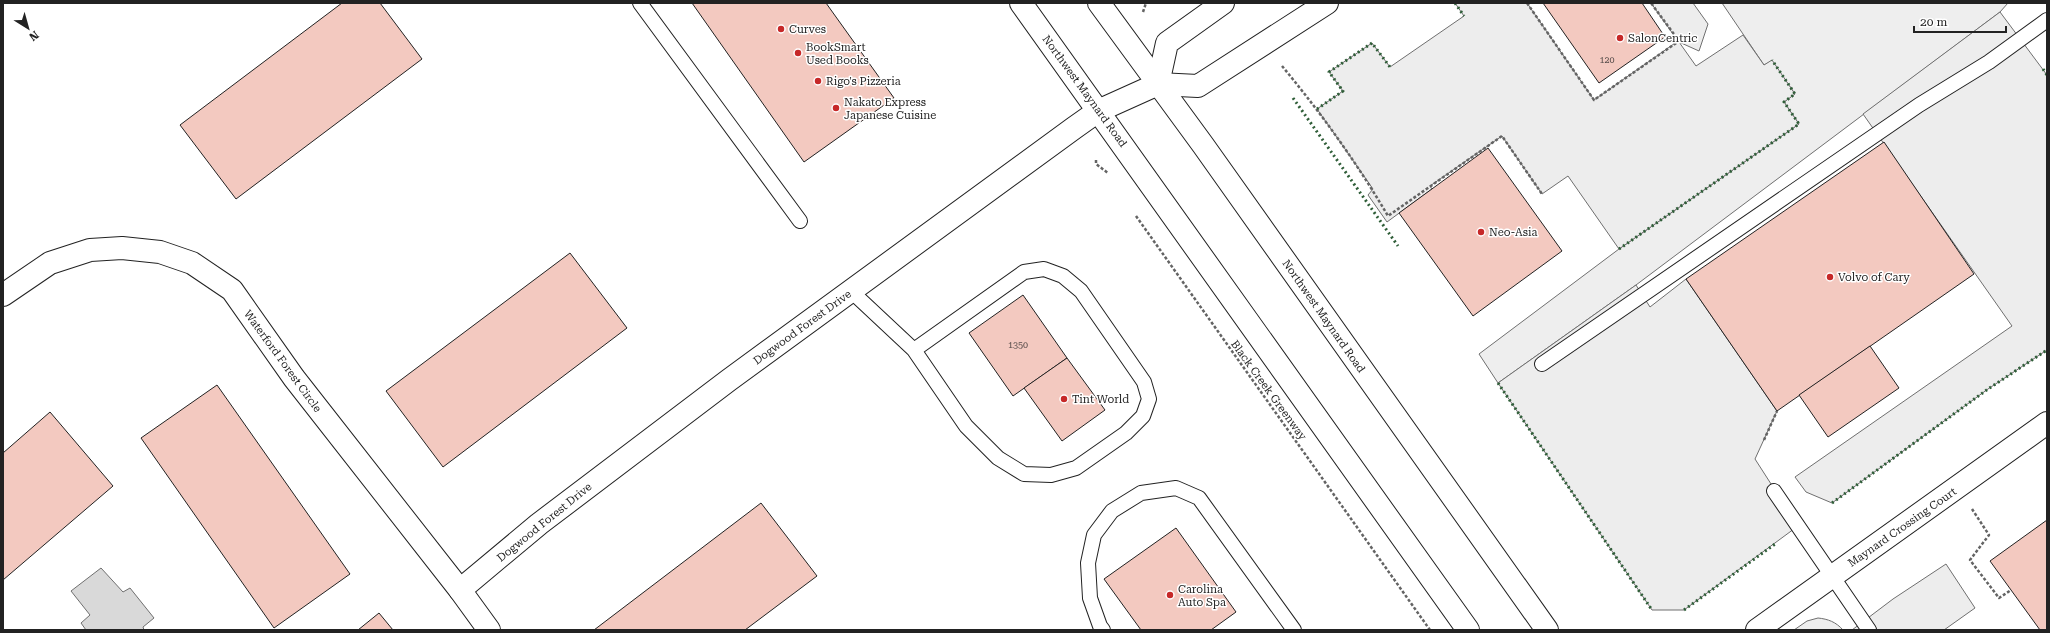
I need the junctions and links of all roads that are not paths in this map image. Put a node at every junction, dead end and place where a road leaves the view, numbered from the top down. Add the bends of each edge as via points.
1 (640, 3) edge
2 (1021, 3) edge
3 (1099, 3) edge
4 (1224, 3) edge
5 (1327, 3) edge
6 (2047, 20) edge
7 (1158, 84) junction
8 (1098, 111) junction
9 (800, 221) dead end
10 (851, 292) junction
11 (3, 295) edge
12 (914, 350) junction
13 (1542, 364) dead end
14 (2047, 423) edge
15 (1774, 491) dead end
16 (1833, 576) junction
17 (460, 590) junction
18 (489, 630) edge
19 (1103, 630) edge
20 (1294, 630) edge
21 (1468, 630) edge
22 (1547, 630) edge
23 (1757, 630) edge
24 (1869, 630) edge

1 - 9 lane
2 - 8 street, Northwest Maynard Road
3 - 7 street, Northwest Maynard Road
4 - 7 street via 1167,43
5 - 7 street via 1198,86
6 - 13 lane via 1989,62 1919,104
7 - 8 street, Dogwood Forest Drive
7 - 22 street, Northwest Maynard Road
8 - 10 street, Dogwood Forest Drive
8 - 21 street, Northwest Maynard Road
10 - 12 lane
10 - 17 street, Dogwood Forest Drive via 729,380 539,524
11 - 17 street, Waterford Forest Circle via 50,263 90,250 122,248 160,252 192,263 232,290 294,378
12 - 12 lane via 1024,272 1044,269 1063,276 1081,291 1144,382 1149,399 1143,416 1126,433 1076,468 1051,475 1024,474 998,458 966,426
14 - 16 street, Maynard Crossing Court
15 - 16 lane
16 - 23 street, Maynard Crossing Court
16 - 24 lane
17 - 18 street, Waterford Forest Circle
19 - 20 lane via 1090,598 1088,563 1094,535 1112,511 1141,493 1176,488 1199,498

